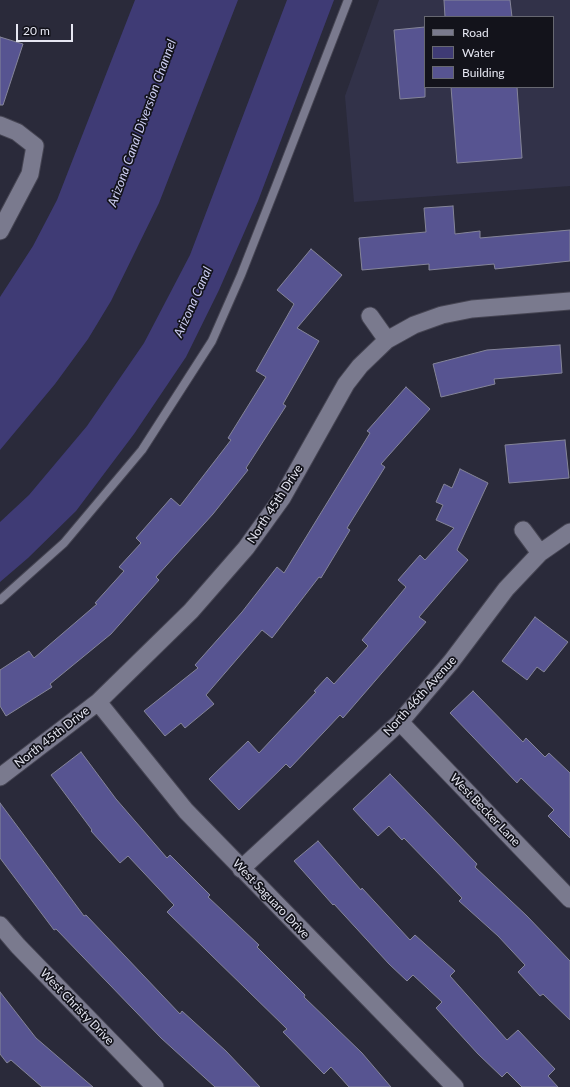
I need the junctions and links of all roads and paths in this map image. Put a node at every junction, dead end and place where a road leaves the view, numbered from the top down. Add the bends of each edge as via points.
1 (348, 0) edge
2 (0, 126) edge
3 (0, 231) edge
4 (570, 301) edge
5 (370, 316) dead end
6 (387, 340) junction
7 (523, 530) dead end
8 (570, 532) edge
9 (540, 553) junction
10 (0, 600) edge
11 (98, 702) junction
12 (400, 722) junction
13 (0, 776) edge
14 (241, 869) junction
15 (570, 899) edge
16 (0, 925) edge
17 (155, 1087) edge
18 (455, 1087) edge

1 - 10 lane via 274,192 212,341 142,450 64,543
2 - 3 street via 17,132 35,146 30,174
4 - 6 street, North 45th Drive via 472,309 442,315 414,325
5 - 6 street
6 - 11 street, North 45th Drive via 360,366 346,384 282,498 246,548 191,611
7 - 9 street
8 - 9 street, North 46th Avenue
9 - 12 street, North 46th Avenue via 506,589 451,662
11 - 13 street, North 45th Drive
11 - 14 street, West Saguaro Drive via 186,811
12 - 14 street, North 46th Avenue
12 - 15 street, West Becker Lane
14 - 18 street, West Saguaro Drive
16 - 17 street, West Christy Drive

